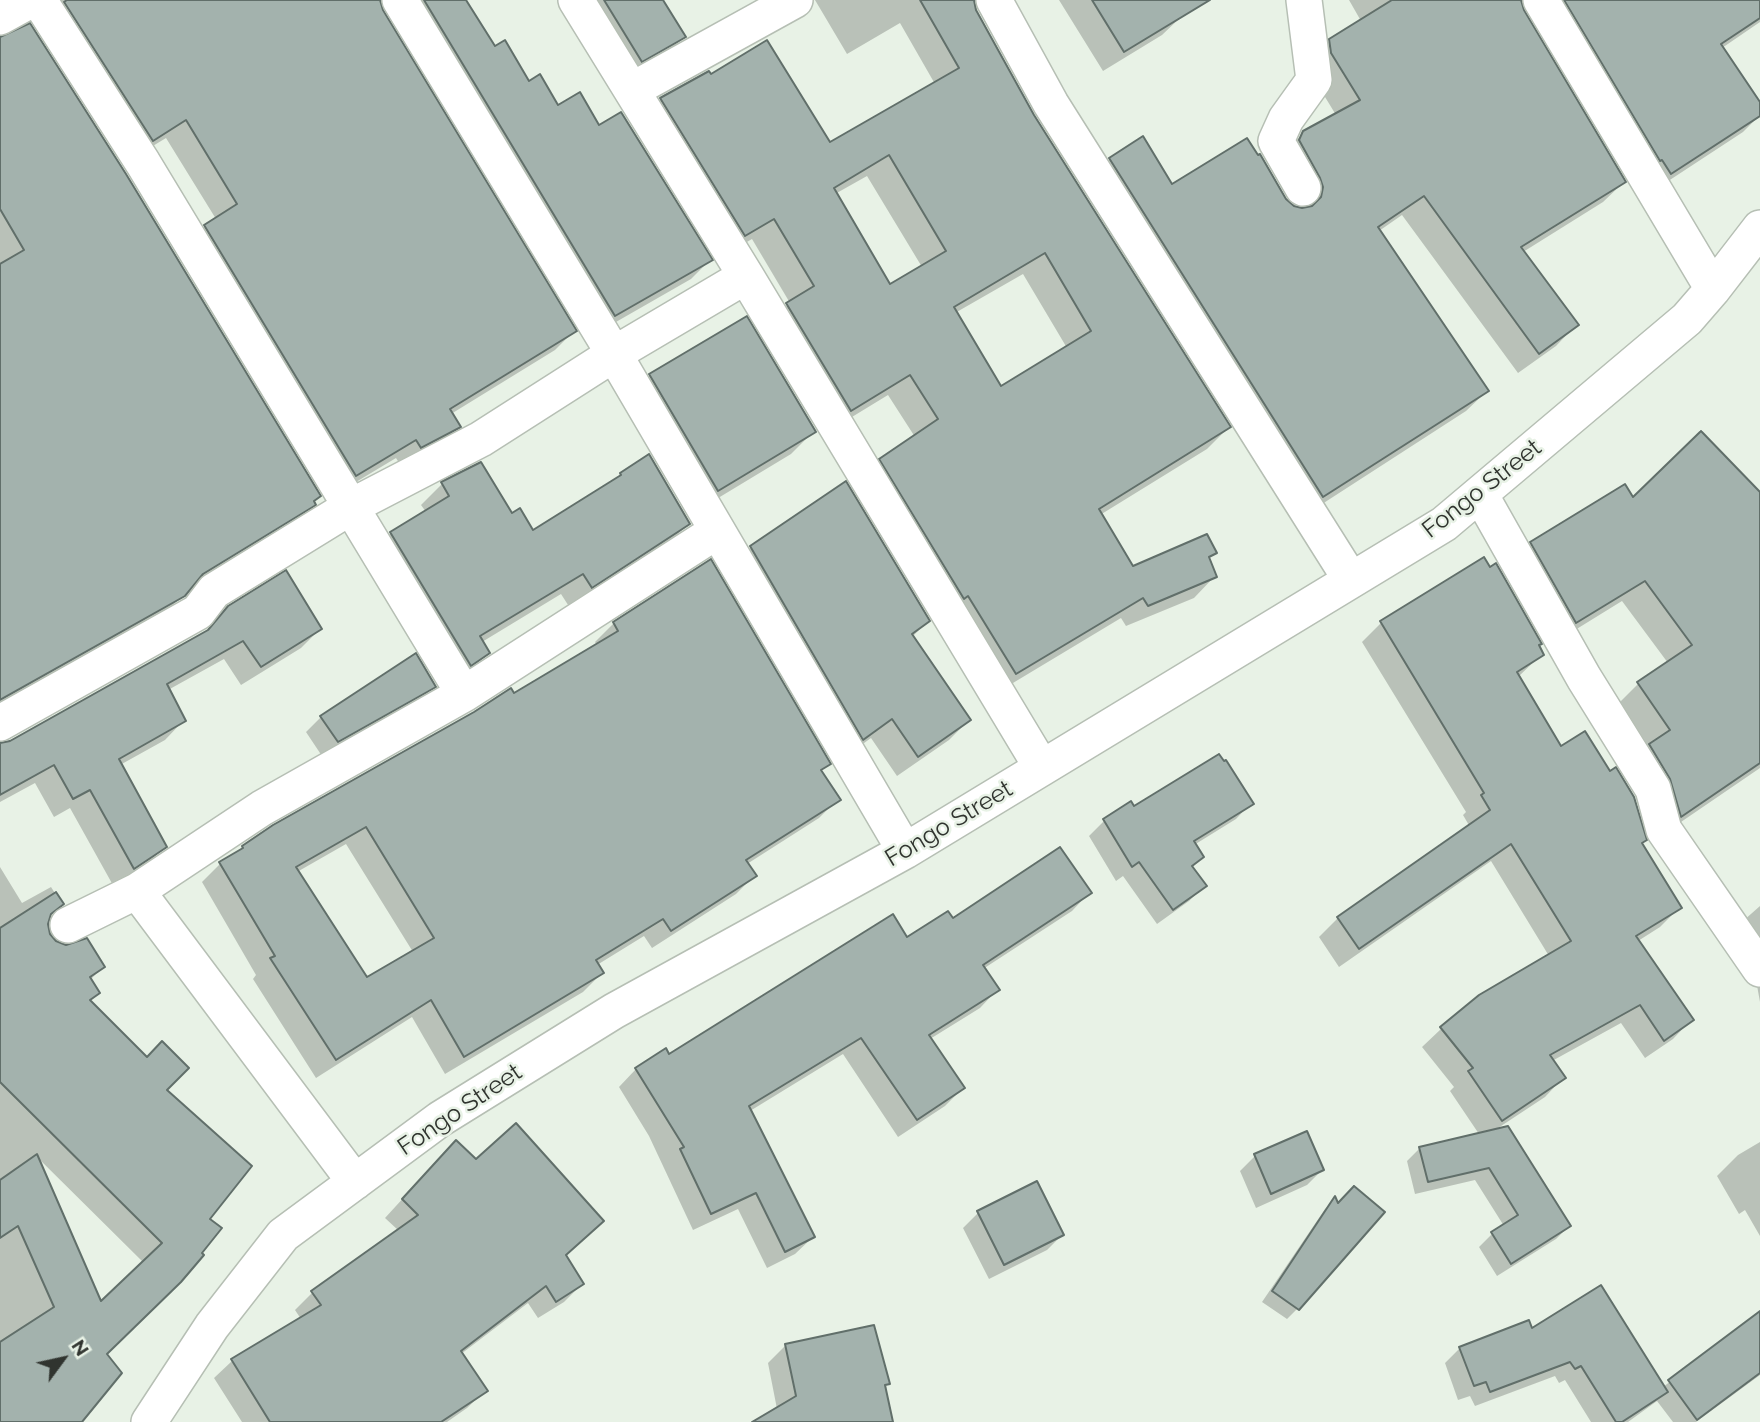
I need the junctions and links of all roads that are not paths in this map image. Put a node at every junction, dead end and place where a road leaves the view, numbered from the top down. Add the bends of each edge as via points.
1 (32, 0) edge
2 (39, 0) edge
3 (400, 0) edge
4 (576, 0) edge
5 (795, 0) edge
6 (994, 0) edge
7 (1304, 0) edge
8 (1541, 0) edge
9 (0, 17) edge
10 (632, 90) junction
11 (1303, 188) dead end
12 (1760, 228) edge
13 (747, 276) junction
14 (1713, 289) junction
15 (614, 354) junction
16 (1480, 494) junction
17 (352, 506) junction
18 (717, 531) junction
19 (1351, 580) junction
20 (464, 694) junction
21 (0, 723) edge
22 (1042, 768) junction
23 (905, 851) junction
24 (137, 891) junction
25 (68, 925) dead end
26 (1760, 969) edge
27 (355, 1182) junction
28 (149, 1422) edge

1 - 9 street
2 - 17 street
3 - 15 street
4 - 10 street
5 - 10 street
6 - 19 street via 1051,104
7 - 11 street via 1314,80 1276,142
8 - 14 street
10 - 13 street
12 - 14 street, Fongo Street
13 - 15 street
13 - 22 street
14 - 16 street, Fongo Street via 1687,319
15 - 17 street via 481,439
15 - 18 street
16 - 19 street, Fongo Street via 1444,524
16 - 26 street via 1653,789 1664,830
17 - 20 street
17 - 21 street via 214,591 198,612
18 - 20 street
18 - 23 street
19 - 22 street, Fongo Street
20 - 24 street via 262,808
22 - 23 street, Fongo Street
23 - 27 street, Fongo Street via 614,1011 440,1119
24 - 25 street
24 - 27 street
27 - 28 street, Fongo Street via 283,1235 212,1326

